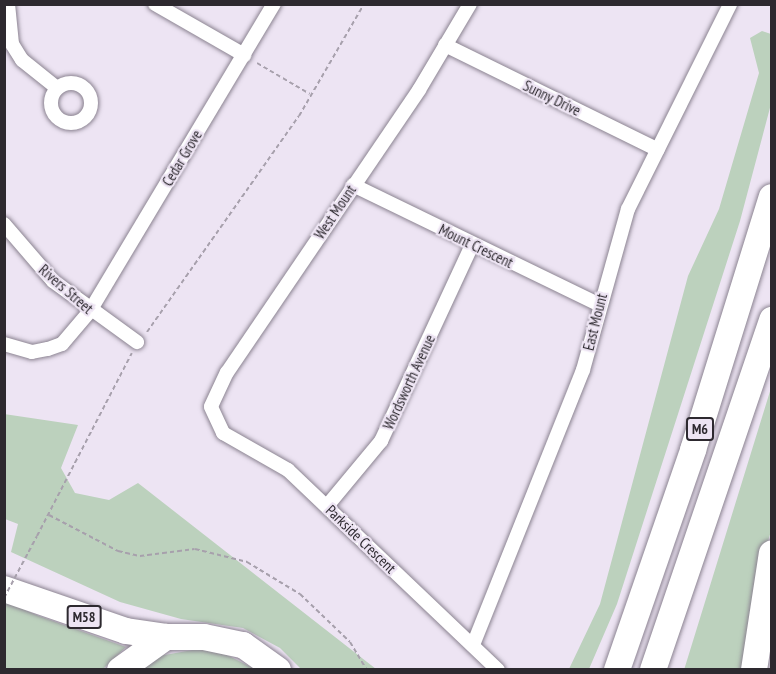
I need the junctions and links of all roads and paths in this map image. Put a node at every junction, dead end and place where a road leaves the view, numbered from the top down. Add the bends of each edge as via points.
1 (8, 4) edge
2 (155, 4) edge
3 (274, 4) edge
4 (363, 4) edge
5 (470, 4) edge
6 (730, 4) edge
7 (446, 45) junction
8 (244, 55) junction
9 (57, 88) dead end
10 (310, 94) junction
11 (658, 150) junction
12 (353, 185) junction
13 (771, 197) edge
14 (4, 224) edge
15 (472, 245) junction
16 (600, 305) junction
17 (90, 311) junction
18 (771, 320) edge
19 (137, 342) junction
20 (4, 344) edge
21 (215, 423) joint
22 (327, 506) junction
23 (49, 515) junction
24 (771, 553) edge
25 (4, 589) edge
26 (4, 598) edge
27 (166, 638) junction
28 (473, 645) junction
29 (120, 669) edge
30 (278, 669) edge
31 (367, 669) edge
32 (498, 669) edge
33 (616, 669) edge
34 (652, 669) edge
35 (754, 669) edge

1 - 9 street via 12,44 22,60
2 - 8 street
3 - 8 street, Cedar Grove
4 - 10 path
5 - 7 street, West Mount
6 - 11 street, East Mount
7 - 11 street, Sunny Drive
7 - 12 street, West Mount
8 - 10 path
8 - 17 street, Cedar Grove
10 - 19 path via 166,310
11 - 16 street, East Mount via 625,217
12 - 15 street, Mount Crescent
12 - 21 street, West Mount via 215,391 211,407
13 - 33 highway, M6 via 693,450
14 - 17 street, Rivers Street via 53,281
15 - 16 street, Mount Crescent
15 - 22 street, Wordsworth Avenue via 381,441
16 - 28 street, East Mount via 584,370
17 - 19 street, Rivers Street
17 - 20 street, Cedar Grove via 55,346 32,352
18 - 34 highway, M6
19 - 23 path
21 - 22 street, Parkside Crescent via 223,434 288,470
22 - 28 street, Parkside Crescent
23 - 26 path, bridge
23 - 31 path via 118,551 140,556 195,549 247,562 300,594 350,642
24 - 35 highway
25 - 27 highway, M58 via 126,632
27 - 29 highway
27 - 30 highway, M58 via 222,639 258,653
28 - 32 street, Parkside Crescent

